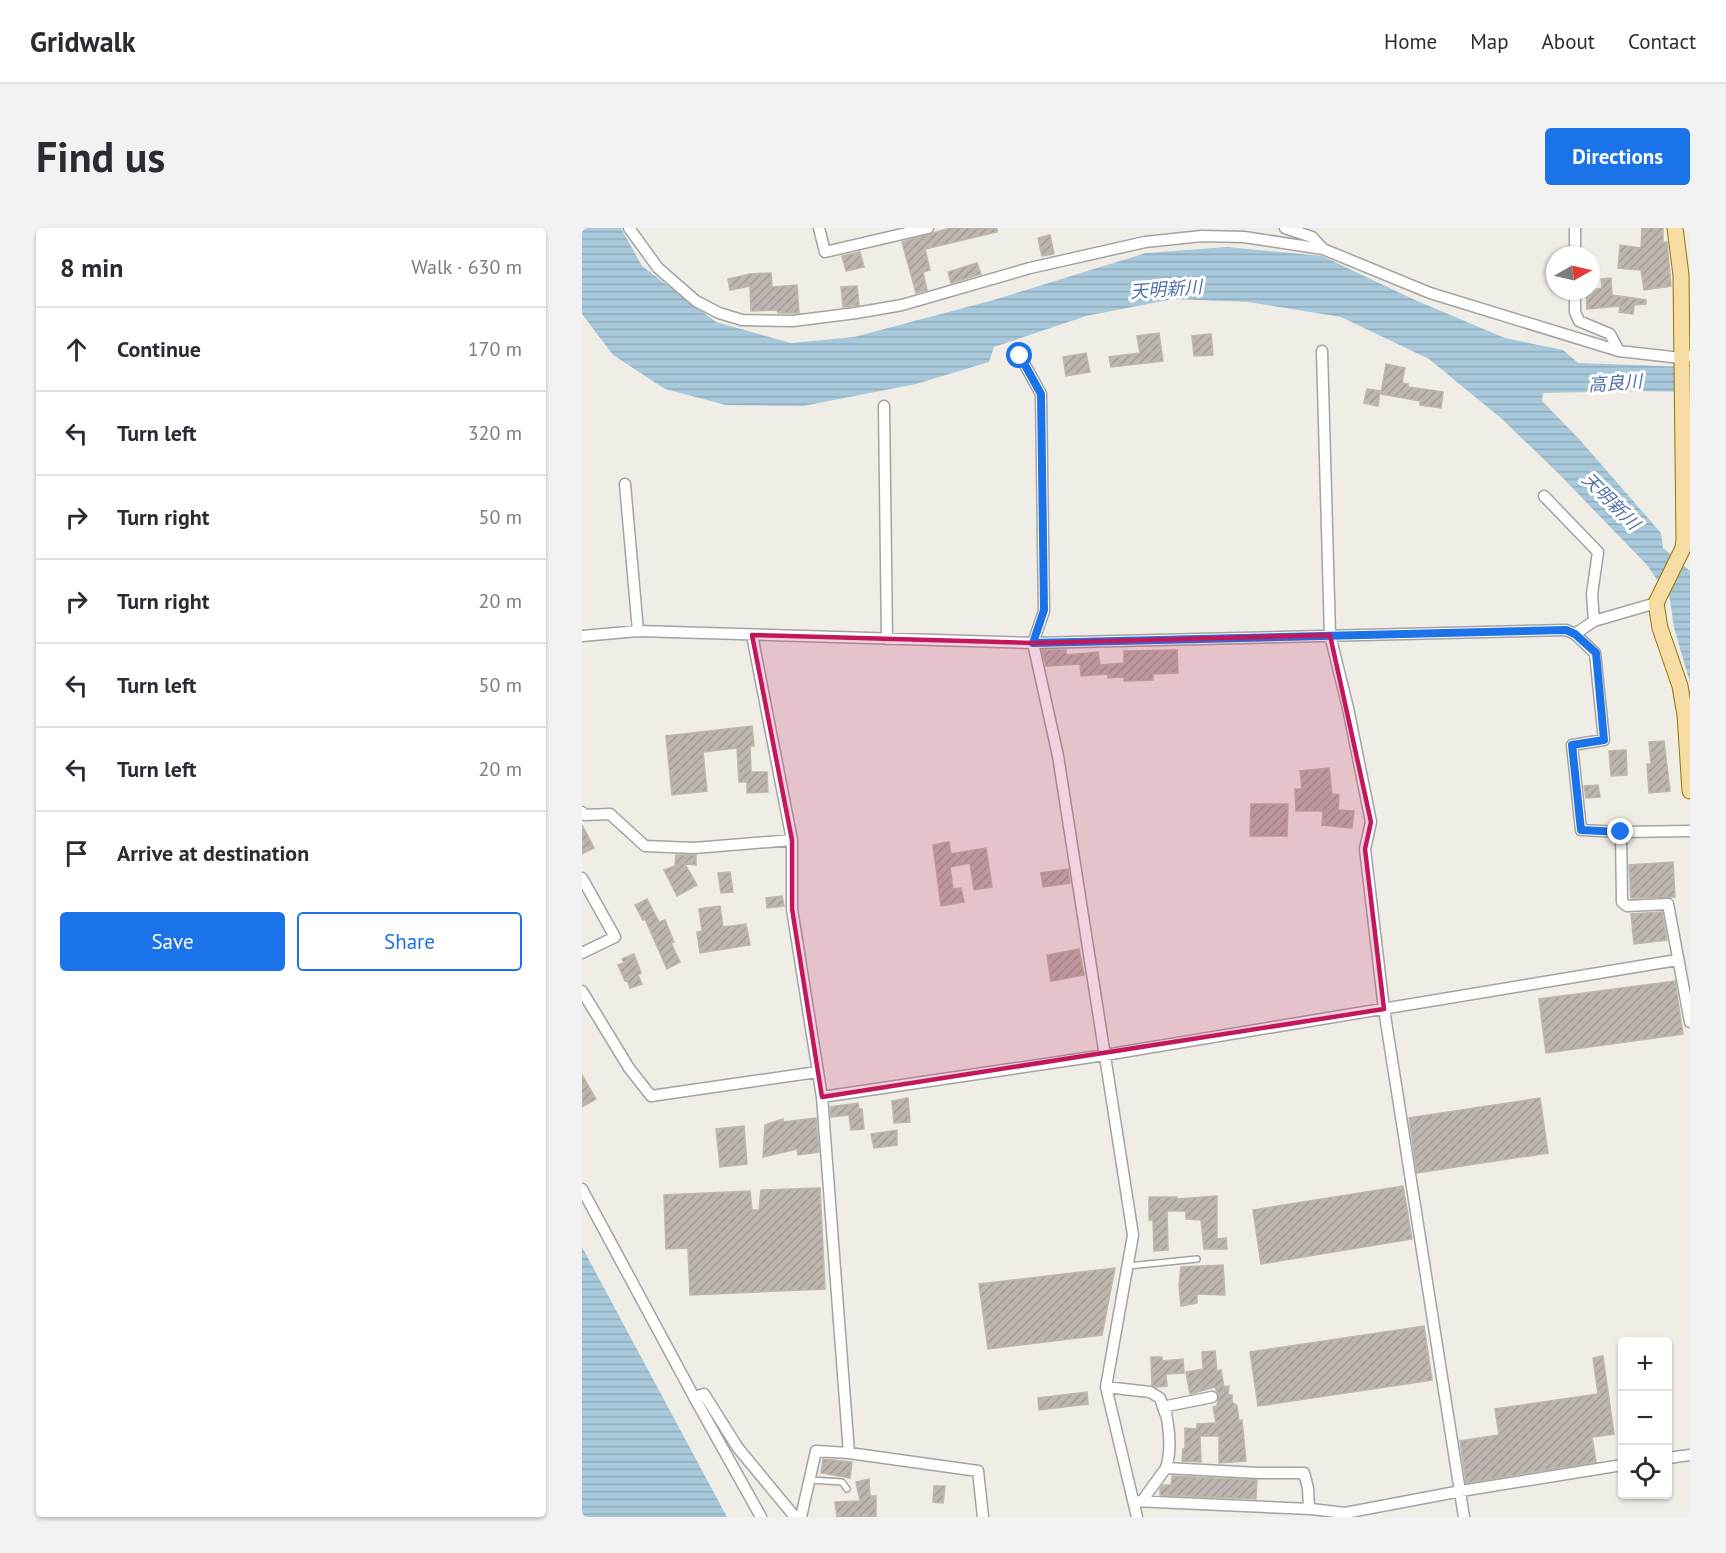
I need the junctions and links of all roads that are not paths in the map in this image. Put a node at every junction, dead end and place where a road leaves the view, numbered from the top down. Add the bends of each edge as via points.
1 (628, 228) edge
2 (819, 228) edge
3 (928, 228) edge
4 (1285, 228) edge
5 (1575, 228) edge
6 (1675, 228) edge
7 (1575, 246) edge
8 (1323, 249) junction
9 (1575, 300) edge
10 (1322, 351) dead end
11 (1619, 351) junction
12 (1020, 356) dead end
13 (1684, 358) edge
14 (884, 406) dead end
15 (625, 484) dead end
16 (1544, 496) dead end
17 (1656, 603) junction
18 (1594, 621) junction
19 (638, 631) junction
20 (1575, 634) junction
21 (752, 635) junction
22 (1330, 635) junction
23 (582, 636) edge
24 (887, 639) junction
25 (1033, 643) junction
26 (1690, 790) edge
27 (583, 814) edge
28 (1690, 831) edge
29 (1621, 832) junction
30 (792, 840) junction
31 (582, 878) edge
32 (582, 953) edge
33 (1677, 960) junction
34 (582, 991) edge
35 (1384, 1009) junction
36 (1690, 1022) edge
37 (1105, 1054) junction
38 (817, 1072) junction
39 (822, 1098) junction
40 (582, 1189) edge
41 (1197, 1259) dead end
42 (1128, 1266) junction
43 (1106, 1387) junction
44 (1212, 1396) dead end
45 (694, 1397) junction
46 (1165, 1414) junction
47 (849, 1453) junction
48 (1690, 1455) edge
49 (1672, 1457) edge
50 (1618, 1467) edge
51 (1166, 1468) junction
52 (810, 1480) junction
53 (847, 1489) dead end
54 (1461, 1491) junction
55 (1138, 1501) junction
56 (1309, 1509) junction
57 (761, 1517) edge
58 (795, 1517) edge
59 (801, 1517) edge
60 (983, 1517) edge
61 (1137, 1517) edge
62 (1464, 1517) edge

1 - 8 street via 658,268 696,301 742,320 794,321 902,305 1030,268 1144,242 1202,236 1244,237
2 - 3 street via 825,252
4 - 8 street via 1312,237
5 - 7 street
6 - 13 main road
8 - 11 street via 1430,293
9 - 11 street via 1579,321 1610,334
10 - 22 street
11 - 13 street
12 - 25 street via 1041,394 1044,610
13 - 17 main road via 1683,548
14 - 24 street
15 - 19 street
16 - 18 street via 1598,552 1592,594
17 - 18 street
17 - 26 main road via 1659,628 1685,715
18 - 20 street
19 - 21 street
19 - 23 street
20 - 22 street via 1566,630
20 - 29 street via 1596,653 1604,740 1572,745 1581,830
21 - 24 street
21 - 30 street
22 - 25 street
22 - 35 street via 1371,822 1365,849
24 - 25 street
25 - 37 street via 1058,756
27 - 30 street via 610,814 645,846 694,848
28 - 29 street
29 - 33 street via 1622,902 1627,906 1668,904
30 - 38 street via 792,909
31 - 32 street via 615,937
33 - 35 street
33 - 36 street
34 - 38 street via 629,1068 651,1096
35 - 37 street
35 - 54 street
37 - 39 street
37 - 42 street via 1133,1235
38 - 39 street
39 - 47 street
40 - 45 street
41 - 42 lane
42 - 43 street
43 - 46 street via 1150,1392 1160,1398
43 - 55 street
44 - 46 street via 1167,1406
45 - 57 street
45 - 58 street via 704,1395 738,1448
46 - 51 street via 1169,1456
47 - 52 street via 816,1451
47 - 60 street via 978,1471
48 - 49 street
50 - 54 street
51 - 55 street
51 - 56 street via 1304,1473
52 - 53 lane via 842,1482
52 - 59 street
54 - 56 street via 1345,1513
54 - 62 street
55 - 56 street
55 - 61 street

